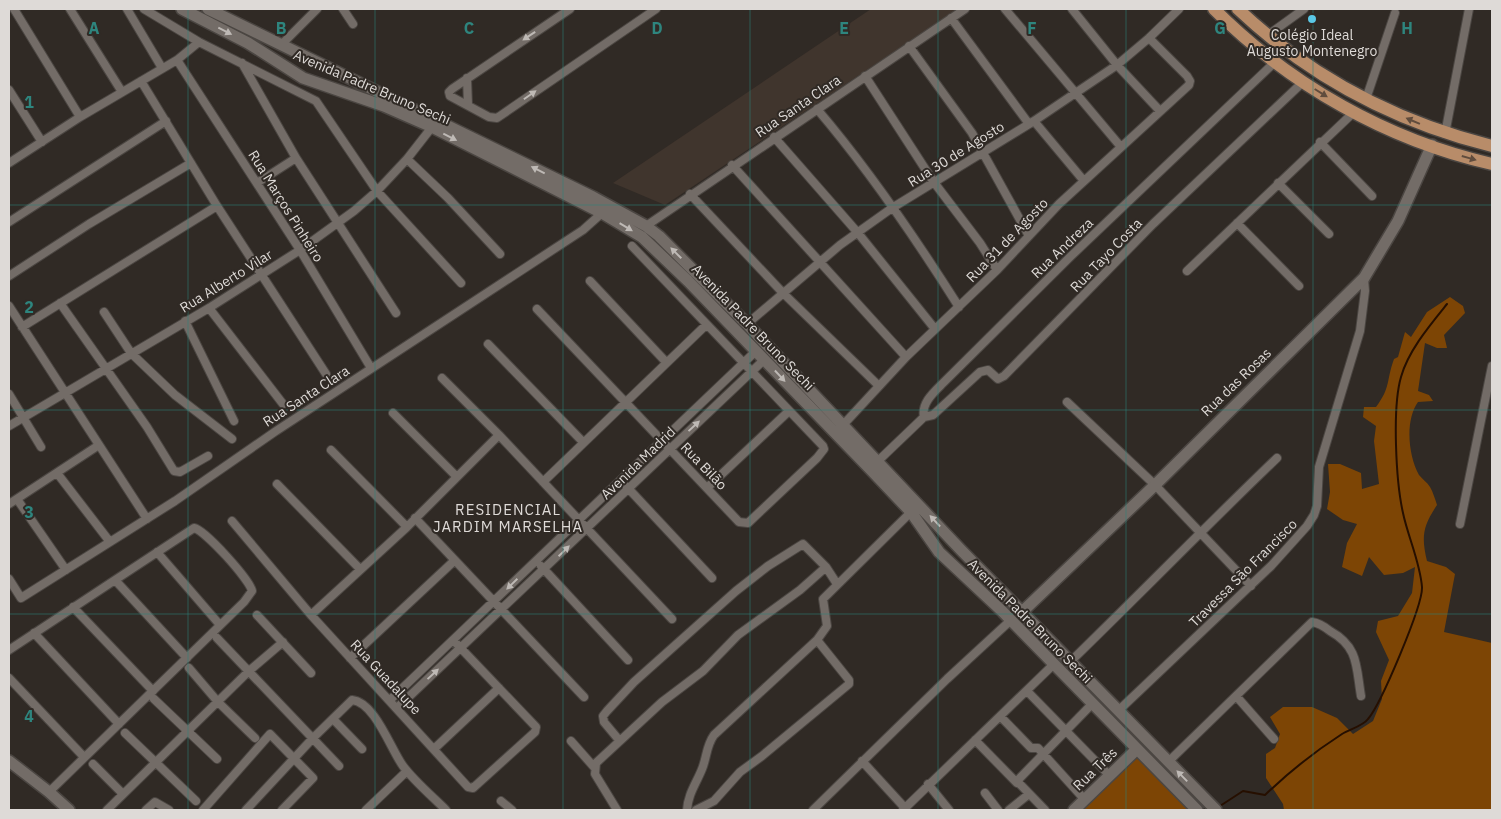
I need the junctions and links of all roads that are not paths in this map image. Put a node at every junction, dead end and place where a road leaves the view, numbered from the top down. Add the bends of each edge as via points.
1 (14, 9) edge
2 (70, 9) edge
3 (127, 9) edge
4 (144, 9) edge
5 (182, 9) edge
6 (208, 9) edge
7 (317, 9) edge
8 (344, 9) edge
9 (570, 9) edge
10 (656, 9) edge
11 (965, 9) edge
12 (1005, 9) edge
13 (1072, 9) edge
14 (1179, 9) edge
15 (1214, 9) edge
16 (1238, 9) edge
17 (1304, 9) edge
18 (1460, 9) edge
19 (1468, 10) edge
20 (222, 12) edge
21 (1395, 13) dead end
22 (951, 18) junction
23 (353, 24) dead end
24 (1268, 35) junction
25 (1150, 38) junction
26 (199, 42) junction
27 (281, 46) junction
28 (909, 46) junction
29 (311, 59) junction
30 (177, 60) junction
31 (1275, 62) junction
32 (242, 63) junction
33 (1117, 65) junction
34 (162, 68) junction
35 (865, 76) junction
36 (303, 78) junction
37 (467, 78) junction
38 (141, 81) junction
39 (1303, 82) junction
40 (9, 90) edge
41 (122, 92) junction
42 (1075, 92) junction
43 (1366, 99) junction
44 (468, 105) junction
45 (817, 109) junction
46 (1160, 111) junction
47 (1353, 113) junction
48 (80, 117) junction
49 (166, 121) junction
50 (1031, 122) junction
51 (432, 127) junction
52 (1445, 134) junction
53 (774, 137) junction
54 (42, 142) junction
55 (1320, 142) junction
56 (1432, 145) junction
57 (1492, 146) edge
58 (1120, 147) junction
59 (983, 151) junction
60 (296, 158) junction
61 (407, 159) junction
62 (9, 163) edge
63 (191, 163) junction
64 (1492, 164) edge
65 (732, 165) junction
66 (933, 181) junction
67 (1084, 181) junction
68 (257, 183) junction
69 (1278, 183) junction
70 (377, 191) junction
71 (690, 194) junction
72 (1372, 196) dead end
73 (217, 206) junction
74 (892, 208) junction
75 (602, 212) junction
76 (9, 222) edge
77 (338, 223) junction
78 (1237, 223) junction
79 (646, 226) junction
80 (858, 233) junction
81 (1329, 234) dead end
82 (1029, 236) junction
83 (632, 246) dead end
84 (300, 250) junction
85 (500, 254) dead end
86 (819, 262) junction
87 (997, 270) junction
88 (1187, 271) dead end
89 (262, 275) junction
90 (9, 276) edge
91 (1364, 278) junction
92 (590, 281) dead end
93 (460, 283) dead end
94 (1299, 286) dead end
95 (783, 293) junction
96 (60, 303) junction
97 (9, 306) edge
98 (959, 307) junction
99 (209, 308) junction
100 (537, 310) dead end
101 (104, 312) dead end
102 (396, 313) dead end
103 (185, 321) junction
104 (747, 324) junction
105 (706, 325) junction
106 (22, 326) junction
107 (935, 328) junction
108 (488, 344) dead end
109 (756, 351) junction
110 (131, 353) junction
111 (906, 357) junction
112 (765, 359) junction
113 (666, 362) junction
114 (744, 363) junction
115 (1492, 366) edge
116 (105, 368) junction
117 (371, 368) junction
118 (752, 372) junction
119 (326, 374) dead end
120 (442, 378) dead end
121 (879, 386) junction
122 (64, 392) junction
123 (9, 394) edge
124 (626, 401) junction
125 (1067, 402) dead end
126 (283, 404) dead end
127 (789, 411) junction
128 (393, 413) dead end
129 (924, 417) junction
130 (24, 418) junction
131 (234, 421) dead end
132 (9, 426) edge
133 (843, 426) junction
134 (499, 435) junction
135 (232, 439) dead end
136 (662, 441) junction
137 (583, 442) junction
138 (99, 445) junction
139 (41, 447) dead end
140 (670, 449) junction
141 (331, 450) dead end
142 (208, 456) dead end
143 (1277, 458) dead end
144 (878, 461) junction
145 (56, 472) junction
146 (457, 477) junction
147 (621, 481) junction
148 (543, 482) junction
149 (277, 484) dead end
150 (1155, 485) junction
151 (708, 486) junction
152 (629, 489) junction
153 (16, 499) junction
154 (9, 504) edge
155 (911, 512) junction
156 (415, 518) junction
157 (146, 519) junction
158 (232, 521) dead end
159 (578, 521) junction
160 (1460, 524) dead end
161 (407, 527) junction
162 (586, 529) junction
163 (1199, 532) junction
164 (949, 536) junction
165 (110, 542) junction
166 (934, 546) junction
167 (961, 550) junction
168 (157, 552) junction
169 (946, 559) junction
170 (454, 561) junction
171 (536, 561) junction
172 (826, 567) junction
173 (360, 569) junction
174 (66, 570) junction
175 (544, 570) junction
176 (712, 578) dead end
177 (9, 579) edge
178 (115, 580) junction
179 (837, 584) junction
180 (1251, 586) junction
181 (493, 602) junction
182 (73, 607) junction
183 (502, 609) junction
184 (1022, 612) junction
185 (311, 614) junction
186 (257, 615) dead end
187 (672, 619) dead end
188 (1011, 620) junction
189 (220, 625) junction
190 (34, 634) junction
191 (217, 638) dead end
192 (453, 640) junction
193 (817, 640) junction
194 (282, 642) junction
195 (461, 648) junction
196 (9, 650) edge
197 (187, 658) junction
198 (350, 658) junction
199 (628, 660) dead end
200 (1071, 661) junction
201 (1054, 664) junction
202 (189, 668) dead end
203 (249, 671) junction
204 (311, 673) dead end
205 (9, 678) edge
206 (500, 688) junction
207 (1027, 690) junction
208 (154, 695) junction
209 (1360, 696) dead end
210 (584, 697) dead end
211 (1237, 697) junction
212 (390, 700) junction
213 (218, 702) junction
214 (1092, 704) junction
215 (397, 708) junction
216 (1118, 711) junction
217 (1000, 716) junction
218 (333, 719) junction
219 (119, 724) junction
220 (188, 731) junction
221 (1065, 732) junction
222 (125, 733) dead end
223 (255, 738) dead end
224 (313, 738) junction
225 (1274, 739) dead end
226 (619, 740) junction
227 (975, 740) junction
228 (571, 741) dead end
229 (435, 748) junction
230 (362, 749) dead end
231 (1137, 749) junction
232 (1041, 754) junction
233 (84, 757) junction
234 (217, 758) dead end
235 (293, 760) junction
236 (9, 761) edge
237 (862, 761) junction
238 (1168, 762) junction
239 (156, 763) junction
240 (93, 764) dead end
241 (340, 766) dead end
242 (594, 767) junction
243 (407, 771) junction
244 (1110, 776) junction
245 (1017, 783) junction
246 (928, 784) junction
247 (49, 792) junction
248 (123, 794) junction
249 (985, 794) dead end
250 (1029, 794) junction
251 (196, 800) dead end
252 (1085, 800) junction
253 (502, 801) dead end
254 (442, 809) edge
255 (904, 809) edge
256 (68, 810) edge
257 (107, 810) edge
258 (146, 810) edge
259 (169, 810) edge
260 (203, 810) edge
261 (246, 810) edge
262 (282, 810) edge
263 (366, 810) edge
264 (512, 810) edge
265 (617, 810) edge
266 (687, 810) edge
267 (696, 810) edge
268 (813, 810) edge
269 (948, 810) edge
270 (998, 810) edge
271 (1009, 810) edge
272 (1045, 810) edge
273 (1074, 810) edge
274 (1197, 810) edge
275 (1216, 810) edge

1 - 48 street
2 - 41 street
3 - 34 street
4 - 26 street
5 -> 36 main road, Avenida Padre Bruno Sechi via 248,43
6 - 20 main road, Avenida Padre Bruno Sechi
7 - 27 street
8 - 23 street
9 -> 37 street
44 -> 10 street via 497,118
11 - 22 street, Rua Santa Clara
12 - 42 street
13 - 33 street
14 - 25 street, Rua 30 de Agosto
15 - 31 main road
16 - 24 main road
17 - 24 street
18 - 19 street
19 - 52 street
20 - 27 main road, Avenida Padre Bruno Sechi
21 - 43 street
22 - 28 street, Rua Santa Clara
22 - 50 street
24 - 43 main road via 1327,78
25 - 33 street, Rua 30 de Agosto
25 - 46 street, Rua 31 de Agosto via 1190,81
26 - 30 street
26 - 32 street
27 - 29 main road, Avenida Padre Bruno Sechi
28 - 35 street, Rua Santa Clara
28 - 59 street
29 - 36 main road
79 -> 29 main road, Avenida Padre Bruno Sechi
30 - 34 street
30 - 68 street, Rua Marços Pinheiro
31 - 39 main road
31 - 129 street, Rua Andreza via 943,383 927,400
32 - 60 street
32 - 70 street via 316,101
33 - 42 street, Rua 30 de Agosto
33 - 46 street
34 - 38 street
35 - 45 street, Rua Santa Clara
35 - 66 street
36 - 51 main road, Avenida Padre Bruno Sechi via 368,100
37 - 44 street
37 - 44 street via 449,92 450,96
38 - 41 street
38 - 49 street
39 -> 47 main road
39 - 129 street, Rua Tayo Costa via 1153,224 1004,376 998,379 988,370 980,372 933,415
40 - 54 street
41 - 48 street
42 - 50 street, Rua 30 de Agosto
42 - 58 street
52 -> 43 main road
45 - 53 street, Rua Santa Clara
45 - 74 street
46 - 58 street, Rua 31 de Agosto
47 - 55 street
47 - 56 main road
48 - 54 street
49 - 63 street
49 - 76 street
50 - 59 street, Rua 30 de Agosto
50 - 67 street
51 - 61 street, Rua Alberto Vilar
51 -> 75 main road, Avenida Padre Bruno Sechi
52 - 57 main road
53 - 65 street, Rua Santa Clara
53 - 80 street
54 - 62 street
55 - 69 street
55 - 72 street
56 -> 64 main road
56 - 91 main road, Rua das Rosas via 1398,221
58 - 67 street, Rua 31 de Agosto
59 - 66 street, Rua 30 de Agosto
59 - 82 street
60 - 68 street
60 - 77 street
61 - 70 street, Rua Alberto Vilar
61 - 85 street
63 - 73 street
63 - 90 street
65 - 71 street, Rua Santa Clara
65 - 86 street
66 - 74 street, Rua 30 de Agosto
66 - 87 street
67 - 82 street, Rua 31 de Agosto
68 - 84 street, Rua Marços Pinheiro
69 - 78 street
69 - 81 street
70 - 77 street, Rua Alberto Vilar
70 - 93 street
71 - 79 street, Rua Santa Clara
71 - 95 street
73 - 89 street
73 - 96 street
74 - 80 street, Rua 30 de Agosto
74 - 98 street
75 -> 109 main road, Avenida Padre Bruno Sechi via 642,236
75 - 117 street, Rua Santa Clara via 582,230
77 - 84 street, Rua Alberto Vilar
77 - 102 street
78 - 88 street
78 - 94 street
104 -> 79 main road, Avenida Padre Bruno Sechi
80 - 86 street, Rua 30 de Agosto
80 - 107 street
82 - 87 street, Rua 31 de Agosto
83 - 105 street
84 - 89 street, Rua Alberto Vilar
84 - 117 street, Rua Marços Pinheiro
86 - 95 street, Rua 30 de Agosto
86 - 111 street
87 - 98 street, Rua 31 de Agosto
89 - 99 street, Rua Alberto Vilar
89 - 119 street
91 - 150 main road, Rua das Rosas
91 - 180 street, Travessa São Francisco via 1360,331 1319,467 1314,515 1290,547
92 - 113 street
95 - 104 street, Rua 30 de Agosto
95 - 121 street
96 - 106 street
96 - 116 street
97 - 106 street
98 - 107 street, Rua 31 de Agosto
99 - 103 street, Rua Alberto Vilar
99 - 126 street
100 - 124 street, Rua Bilão
101 - 110 street
103 - 110 street, Rua Alberto Vilar
103 - 131 street
104 - 133 main road, Avenida Padre Bruno Sechi
105 - 113 street
105 - 114 street
106 - 122 street
107 - 111 street, Rua 31 de Agosto
108 - 137 street
109 - 112 main road, Avenida Padre Bruno Sechi
109 - 114 street, Avenida Madrid
110 - 116 street, Rua Alberto Vilar
110 - 135 street via 175,395
111 - 121 street, Rua 31 de Agosto
112 - 118 street, Avenida Madrid
112 -> 155 main road, Avenida Padre Bruno Sechi
113 - 124 street
114 - 118 street
114 - 136 street, Avenida Madrid
115 - 160 street
116 - 122 street, Rua Alberto Vilar
116 - 142 street via 176,473
117 - 157 street, Rua Santa Clara
118 - 127 street
140 -> 118 street, Avenida Madrid
120 - 134 street
121 - 133 street, Rua 31 de Agosto
122 - 130 street, Rua Alberto Vilar
122 - 138 street
123 - 130 street
124 - 136 street, Rua Bilão
124 - 137 street
125 - 150 street
127 - 151 street
127 - 151 street, Rua Bilão via 824,449 748,523 739,522
128 - 146 street
129 - 144 street, Rua Andreza
130 - 132 street, Rua Alberto Vilar
130 - 139 street
133 - 144 main road, Avenida Padre Bruno Sechi
134 - 146 street
134 - 148 street
136 - 140 street, Rua Bilão
136 - 147 street, Avenida Madrid
137 - 148 street
138 - 145 street
138 - 157 street
140 - 151 street, Rua Bilão
140 - 152 street, Avenida Madrid
141 - 161 street
143 - 163 street
164 -> 144 main road, Avenida Padre Bruno Sechi
145 - 153 street
145 - 165 street
146 - 156 street
147 - 152 street
147 - 159 street, Avenida Madrid
148 - 159 street
149 - 173 street
150 - 163 street
150 - 184 main road, Rua das Rosas
152 - 162 street, Avenida Madrid
152 - 176 street
153 - 154 street
153 - 174 street
155 - 166 main road, Avenida Padre Bruno Sechi
155 - 179 street
156 - 161 street
156 - 170 street
157 - 165 street, Rua Santa Clara
158 - 185 street, Rua Guadalupe
159 - 162 street
159 - 171 street, Avenida Madrid
161 - 173 street
175 -> 162 street, Avenida Madrid
162 - 187 street
163 - 180 street
163 - 200 street
164 - 166 main road via 942,546
164 - 167 main road, Avenida Padre Bruno Sechi
165 - 174 street, Rua Santa Clara
166 - 169 main road, Avenida Padre Bruno Sechi
167 - 169 main road via 951,550
167 - 184 main road, Avenida Padre Bruno Sechi
168 - 178 street
168 - 189 street
168 - 189 street via 194,528 200,529 248,581 252,591
169 - 188 main road, Avenida Padre Bruno Sechi
170 - 181 street
170 - 198 street
171 - 175 street
171 -> 181 street, Avenida Madrid
172 - 179 street
172 - 226 street via 738,635 703,671
172 - 226 street via 806,545 795,547 753,577 634,682 603,716
173 - 185 street
174 - 177 street, Rua Santa Clara via 21,598
175 - 183 street, Avenida Madrid
175 - 199 street
178 - 182 street
178 - 197 street
179 - 193 street via 824,599 827,626
180 - 216 street, Travessa São Francisco
181 - 183 street
181 - 192 street, Avenida Madrid
182 - 190 street
182 - 208 street
183 - 195 street, Avenida Madrid
183 - 210 street
184 - 200 main road, Avenida Padre Bruno Sechi
185 - 198 street, Rua Guadalupe
186 - 194 street
188 - 201 main road, Avenida Padre Bruno Sechi
188 - 237 street
189 - 197 street
190 - 196 street
190 - 219 street
191 - 203 street
192 - 195 street
192 - 212 street, Avenida Madrid
193 - 266 street via 714,735 689,792
193 - 267 street via 844,671 849,684 740,772 714,801
194 - 203 street
194 - 204 street
195 - 206 street
215 -> 195 street, Avenida Madrid
197 - 208 street
198 - 212 street, Rua Guadalupe
200 - 216 main road, Avenida Padre Bruno Sechi
201 - 207 street
201 - 214 main road, Avenida Padre Bruno Sechi
202 - 213 street
203 - 213 street
203 - 224 street
205 - 233 street
206 - 229 street
206 - 229 street, Rua Guadalupe via 536,727 531,736 473,788
207 - 217 street
207 - 221 street
208 - 219 street
208 - 220 street
209 - 211 street via 1354,657 1348,643 1315,622 1308,625
211 - 225 street
211 - 238 street
212 - 215 street, Rua Guadalupe
213 - 220 street
213 - 223 street
214 - 221 street
214 - 231 main road, Avenida Padre Bruno Sechi
215 - 229 street, Rua Guadalupe
216 - 238 main road, Avenida Padre Bruno Sechi
217 - 227 street
217 - 232 street
218 - 224 street
218 - 230 street
218 - 243 street via 349,703 357,701 382,728
219 - 233 street
220 - 234 street
220 - 239 street
221 - 232 street
221 - 244 street
222 - 239 street
224 - 235 street
224 - 241 street
226 - 242 street
227 - 245 street
227 - 246 street
228 - 242 street
231 - 244 main road, Rua Três
231 - 274 main road, Avenida Padre Bruno Sechi
232 - 245 street
232 - 252 street
233 - 247 street
235 - 260 street via 270,734
235 - 261 street
235 - 262 street via 313,778
236 - 247 main road
237 - 255 street
237 - 268 street
275 -> 238 main road, Avenida Padre Bruno Sechi
239 - 248 street
239 - 251 street
240 - 248 street
242 - 265 street
243 - 254 street
243 - 263 street
244 - 252 main road, Rua Três
245 - 250 street
246 - 255 street
246 - 269 street
247 - 256 main road
248 - 257 street
249 - 270 street
250 - 271 street
250 - 272 street
252 - 273 main road, Rua Três
253 - 264 street
258 - 259 street via 155,802

